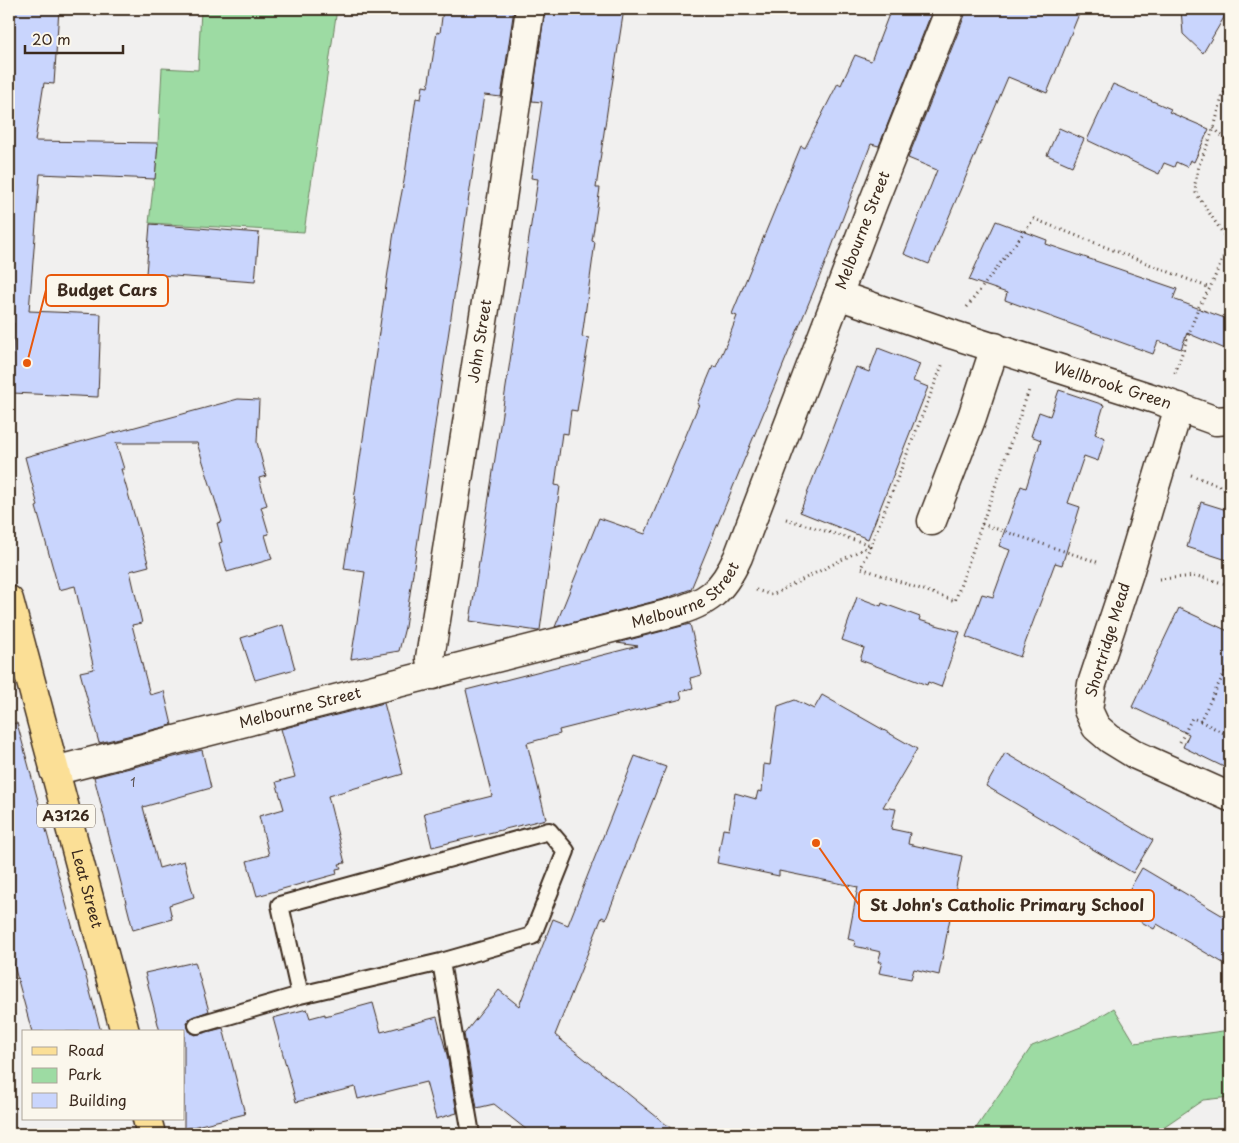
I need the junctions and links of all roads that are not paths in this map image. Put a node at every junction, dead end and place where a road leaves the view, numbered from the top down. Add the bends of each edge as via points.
1 (530, 9) edge
2 (950, 9) edge
3 (838, 296) junction
4 (995, 347) junction
5 (1172, 404) junction
6 (1230, 420) edge
7 (932, 521) dead end
8 (9, 600) edge
9 (433, 675) junction
10 (54, 771) junction
11 (1230, 797) edge
12 (441, 962) junction
13 (300, 995) junction
14 (197, 1024) dead end
15 (124, 1030) edge
16 (147, 1120) edge
17 (151, 1134) edge
18 (471, 1134) edge

1 - 9 street, John Street via 430,658
2 - 3 street, Melbourne Street
3 - 4 street, Wellbrook Green
3 - 9 street, Melbourne Street via 729,578 714,594 694,607
4 - 5 street, Wellbrook Green
4 - 7 street
5 - 6 street, Wellbrook Green via 1216,421
5 - 11 street, Shortridge Mead via 1161,465 1092,684 1088,710 1096,727 1110,739
8 - 10 main road, Leat Street / A3126
9 - 10 street, Melbourne Street
10 - 15 main road, Leat Street / A3126
12 - 13 lane
12 - 13 lane via 532,936 566,851 549,831 280,905
12 - 18 lane
13 - 14 lane
16 - 17 main road

